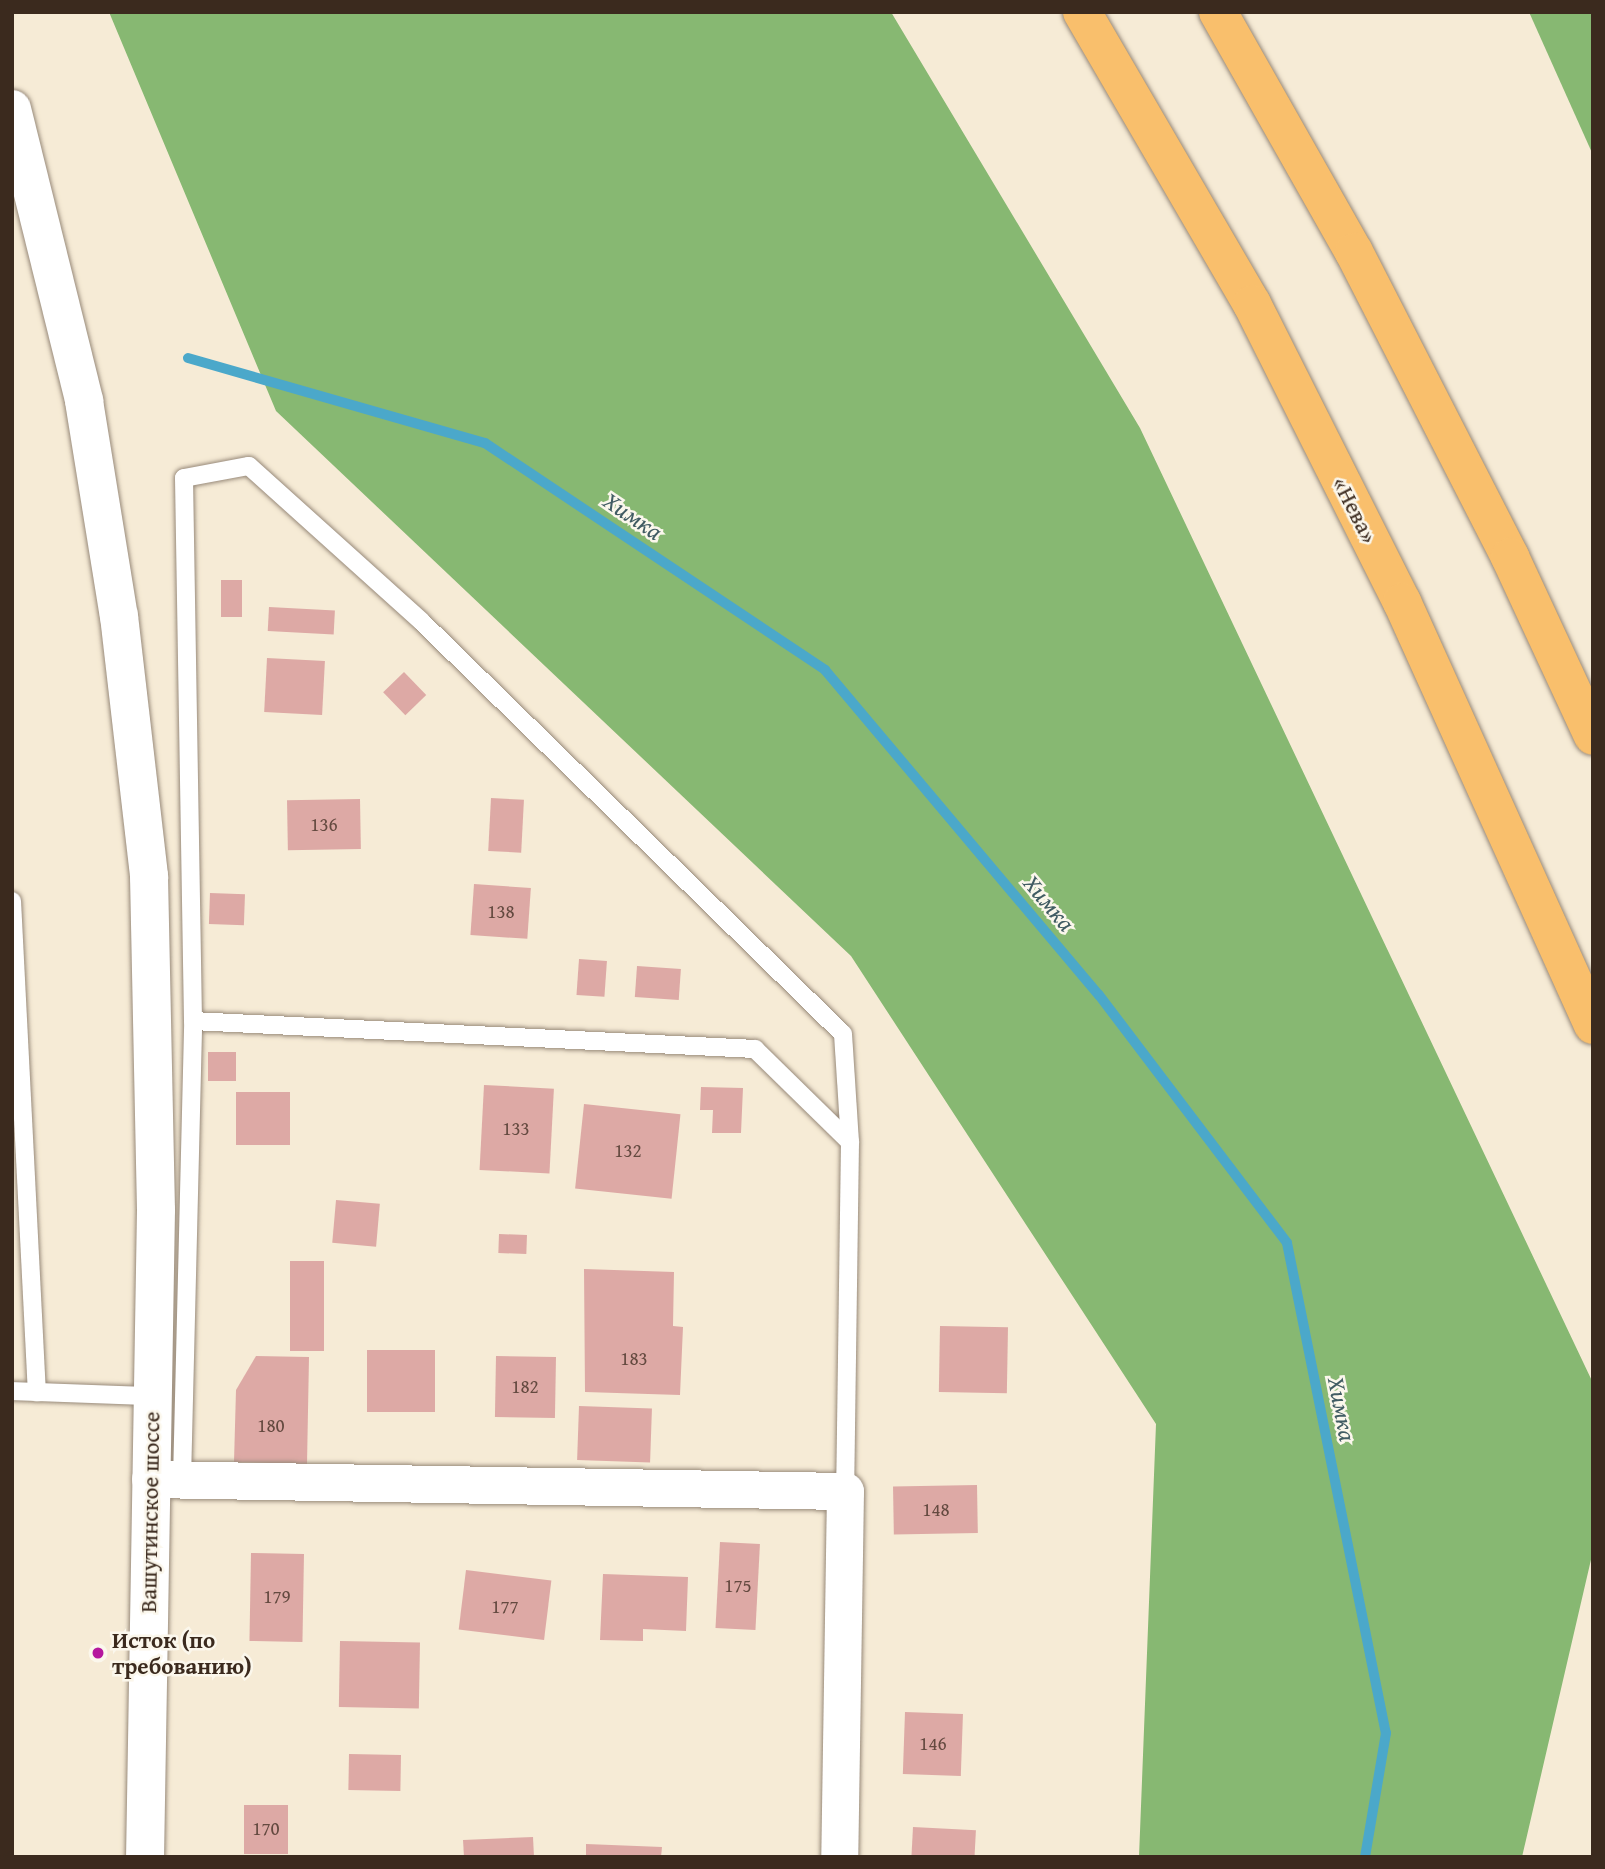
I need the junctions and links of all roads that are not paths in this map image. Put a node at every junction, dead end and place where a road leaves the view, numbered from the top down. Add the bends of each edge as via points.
1 (1082, 12) edge
2 (1217, 12) edge
3 (12, 109) edge
4 (1593, 736) edge
5 (12, 901) edge
6 (193, 1021) junction
7 (1593, 1026) edge
8 (850, 1142) junction
9 (12, 1391) edge
10 (37, 1392) junction
11 (152, 1396) junction
12 (166, 1479) junction
13 (845, 1492) junction
14 (145, 1857) edge
15 (839, 1857) edge

1 - 7 highway, «Нева» via 1258,317 1402,602
2 - 4 highway via 1360,264 1510,557
3 - 11 street, Вашутинское шоссе via 83,401 119,616 149,876 156,1210
5 - 10 lane
6 - 8 lane via 755,1049
6 - 8 lane via 184,478 249,466 421,621 843,1034
6 - 12 lane
8 - 13 lane
9 - 10 lane
10 - 11 lane
11 - 12 street, Вашутинское шоссе
12 - 13 street
12 - 14 street, Вашутинское шоссе
13 - 15 street

